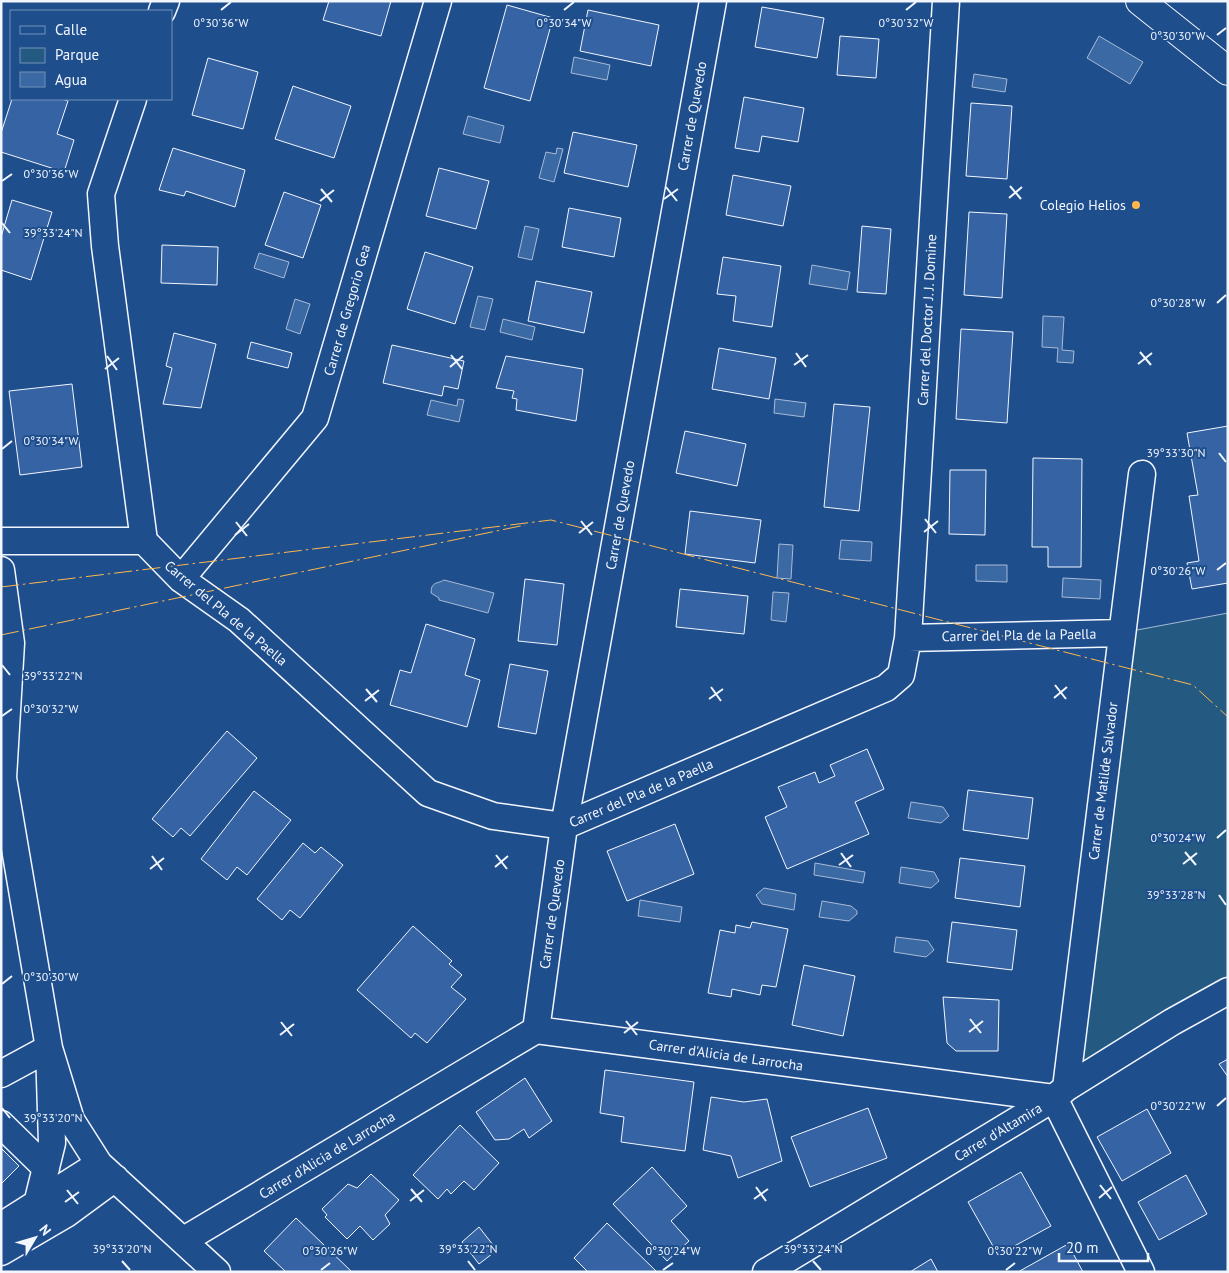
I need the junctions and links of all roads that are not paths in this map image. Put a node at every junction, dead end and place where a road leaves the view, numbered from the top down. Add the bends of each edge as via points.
1 (438, 1) edge
2 (713, 1) edge
3 (946, 1) edge
4 (1140, 1) edge
5 (1228, 71) edge
6 (133, 100) edge
7 (1142, 474) dead end
8 (1, 541) edge
9 (144, 541) junction
10 (1, 570) edge
11 (181, 579) junction
12 (1121, 633) junction
13 (908, 638) junction
14 (564, 826) junction
15 (1228, 991) edge
16 (536, 1030) junction
17 (49, 1048) junction
18 (1, 1074) edge
19 (1060, 1093) junction
20 (1, 1124) edge
21 (46, 1168) junction
22 (107, 1171) junction
23 (37, 1204) junction
24 (1, 1226) edge
25 (184, 1240) junction
26 (1, 1252) edge
27 (217, 1272) edge
28 (766, 1272) edge
29 (1141, 1272) edge

1 - 11 street, Carrer de Gregorio Gea via 315,418
2 - 14 street, Carrer de Quevedo
3 - 13 street, Carrer del Doctor J. J. Domine
4 - 5 main road
6 - 9 street via 101,194
7 - 12 street, Carrer de Matilde Salvador
8 - 9 street
9 - 11 street, Carrer del Pla de la Paella
10 - 17 street via 11,643 3,778
11 - 14 street, Carrer del Pla de la Paella via 239,620 428,793 493,816
12 - 13 street, Carrer del Pla de la Paella
12 - 19 street, Carrer de Matilde Salvador
13 - 14 street, Carrer del Pla de la Paella via 901,675 886,688
14 - 16 street, Carrer de Quevedo
15 - 19 street, Carrer d'Altamira via 1172,1022
16 - 19 street, Carrer d'Alicia de Larrocha
16 - 25 street, Carrer d'Alicia de Larrocha
17 - 18 street
17 - 21 street via 52,1143
17 - 22 street via 71,1120
19 - 28 street, Carrer d'Altamira
19 - 29 street
20 - 21 street
21 - 23 street
22 - 23 street
22 - 25 street
22 - 26 street via 66,1214
23 - 24 street
25 - 27 street

